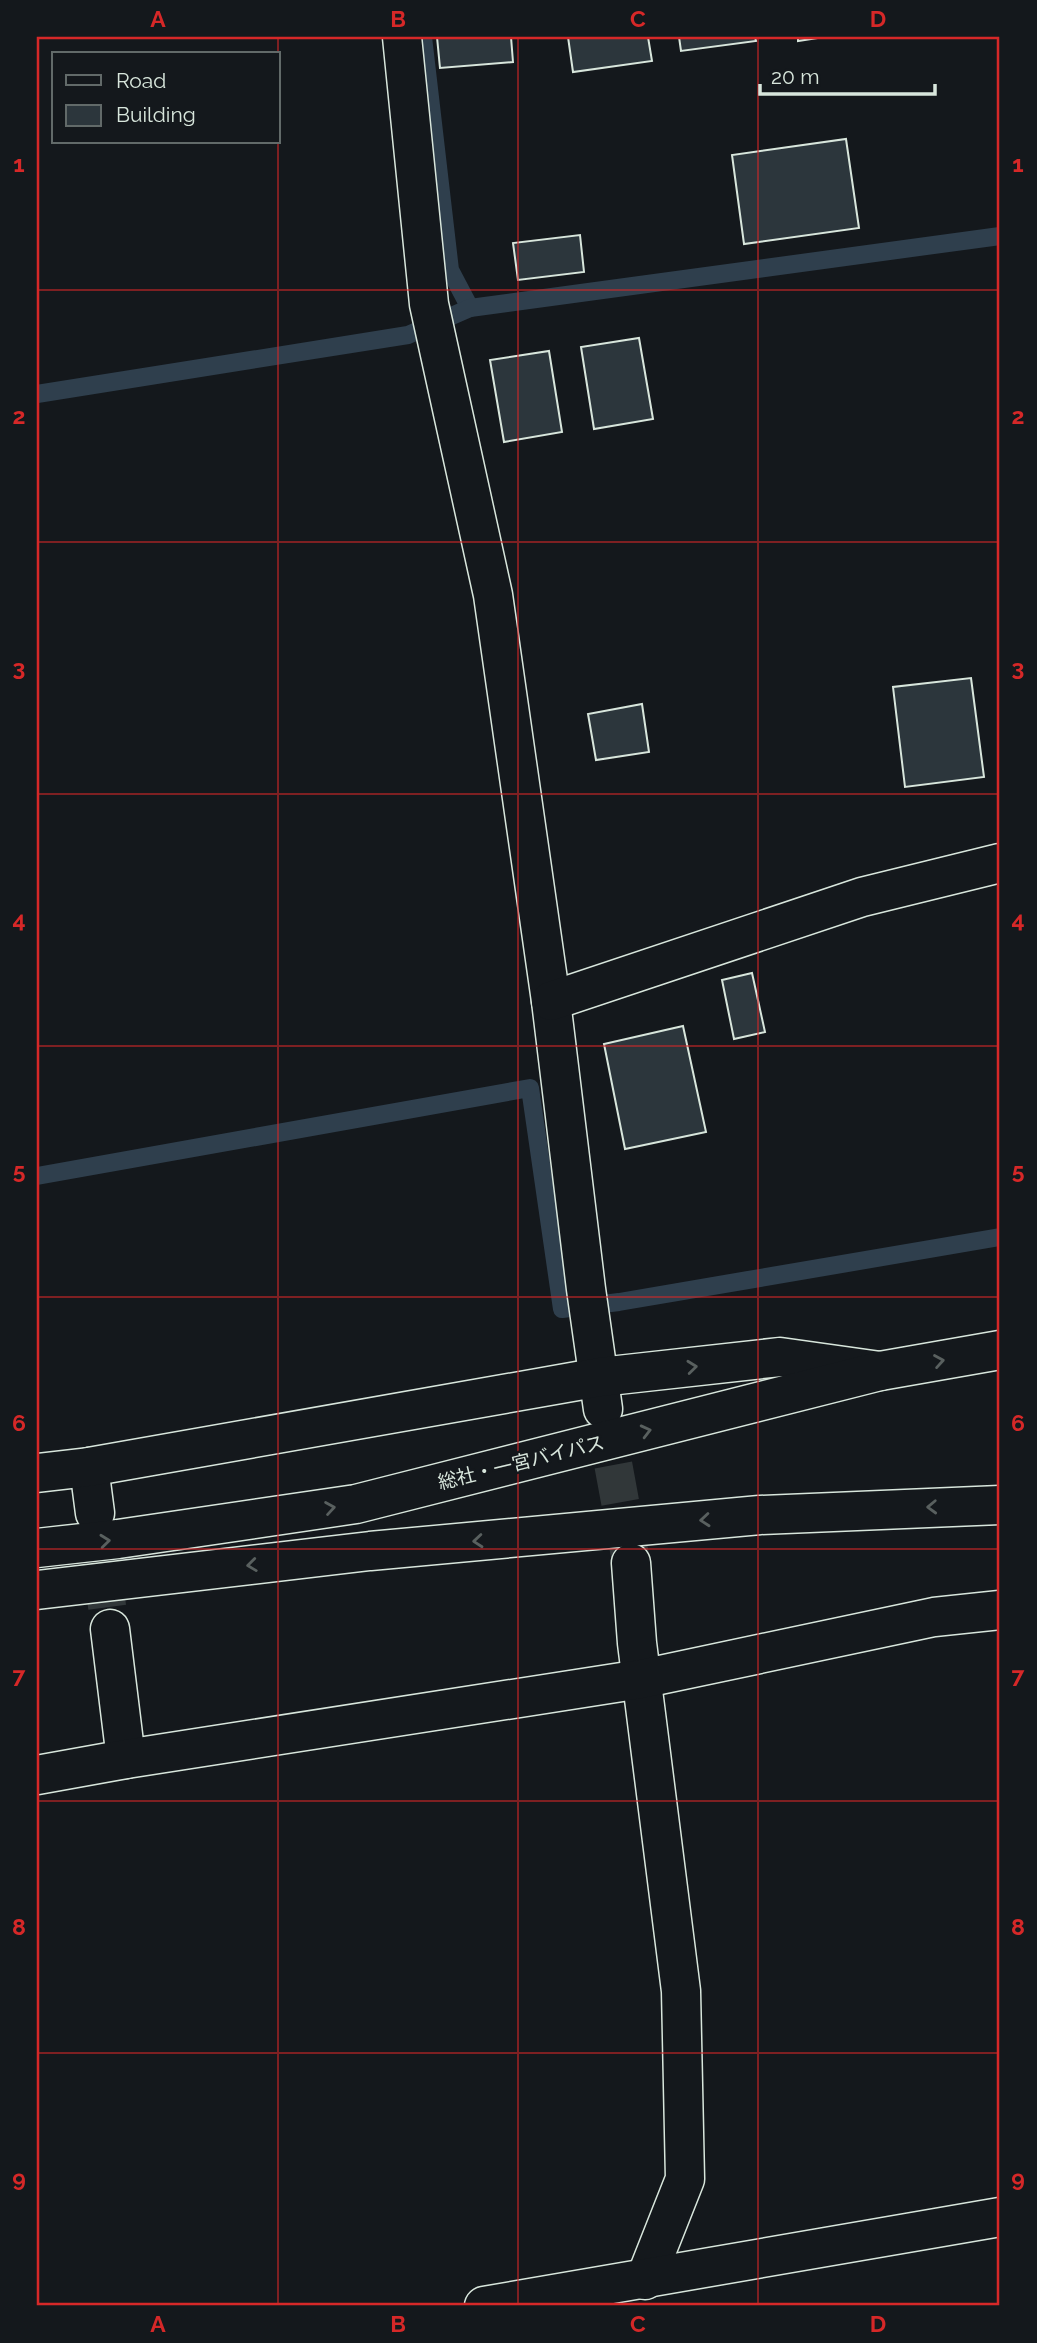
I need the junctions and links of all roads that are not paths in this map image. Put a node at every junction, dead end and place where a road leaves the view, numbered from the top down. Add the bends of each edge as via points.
1 (402, 37) edge
2 (1000, 863) edge
3 (551, 1000) junction
4 (1000, 1350) edge
5 (880, 1371) junction
6 (602, 1393) junction
7 (89, 1467) junction
8 (37, 1473) edge
9 (1000, 1504) edge
10 (95, 1513) tunnel mouth
11 (37, 1548) edge
12 (631, 1563) tunnel mouth
13 (37, 1591) edge
14 (1000, 1610) edge
15 (110, 1629) tunnel mouth
16 (641, 1679) junction
17 (126, 1759) junction
18 (37, 1775) edge
19 (1000, 2217) edge
20 (645, 2280) junction
21 (485, 2306) edge

1 - 3 main road via 429,304 493,595
2 - 3 main road via 862,897
3 - 6 main road
5 -> 4 main road, 総社・一宮バイパス
6 -> 5 main road via 780,1357
11 -> 5 main road, 総社・一宮バイパス via 356,1504
6 - 7 main road
7 - 8 main road
7 - 10 main road
9 -> 13 main road via 761,1515 370,1551
12 - 16 main road
14 - 16 main road via 933,1617
15 - 17 main road
16 - 17 main road
16 - 20 main road via 681,1991 685,2179
17 - 18 main road
19 - 20 main road
20 - 21 main road

